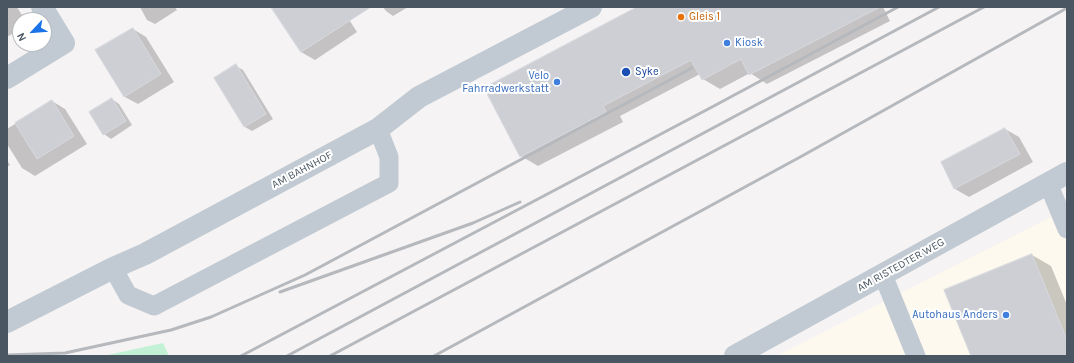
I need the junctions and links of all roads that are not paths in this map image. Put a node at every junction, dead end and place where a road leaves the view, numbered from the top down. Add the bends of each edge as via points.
1 (42, 7) edge
2 (591, 7) edge
3 (7, 78) edge
4 (378, 129) junction
5 (1067, 173) edge
6 (1048, 183) junction
7 (1067, 229) edge
8 (113, 268) junction
9 (882, 275) junction
10 (7, 322) edge
11 (734, 356) edge
12 (916, 356) edge

1 - 3 street via 64,43
2 - 4 street, AM BAHNHOF via 419,97
4 - 8 street, AM BAHNHOF via 146,254
4 - 8 lane via 389,157 389,182 154,306 128,295
5 - 6 street, AM RISTEDTER WEG
6 - 7 lane
6 - 9 street, AM RISTEDTER WEG
8 - 10 street, AM BAHNHOF
9 - 11 street, AM RISTEDTER WEG
9 - 12 lane

